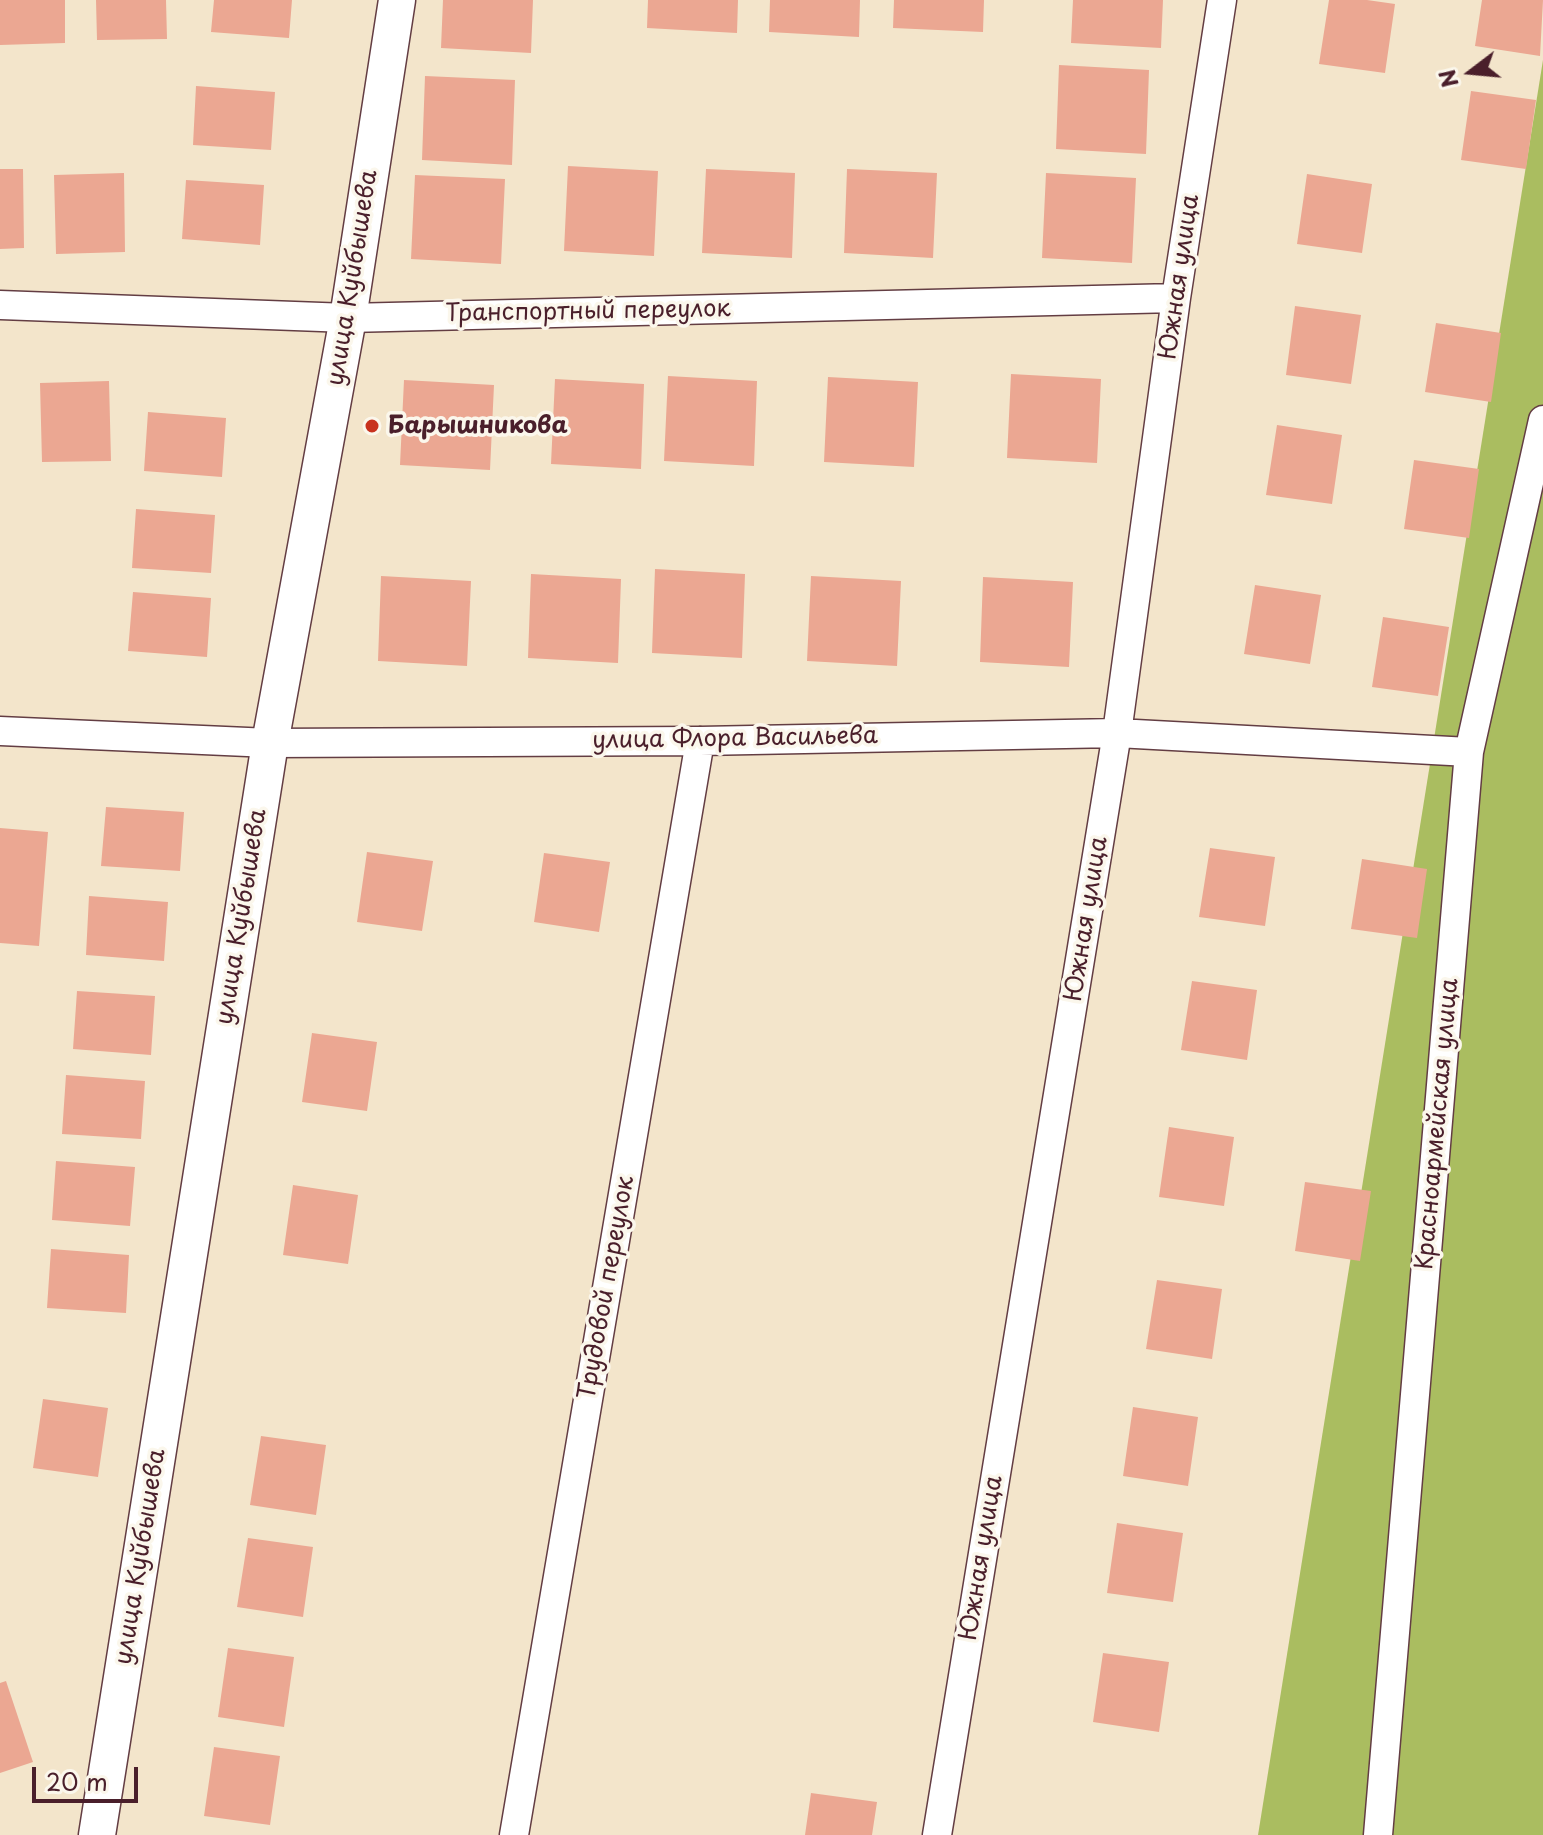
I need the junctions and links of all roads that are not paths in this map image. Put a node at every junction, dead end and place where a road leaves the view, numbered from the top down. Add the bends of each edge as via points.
1 (397, 0) edge
2 (1222, 0) edge
3 (1176, 298) junction
4 (0, 305) edge
5 (348, 318) junction
6 (1543, 420) edge
7 (0, 731) edge
8 (1117, 733) junction
9 (700, 741) junction
10 (270, 743) junction
11 (1469, 752) junction
12 (97, 1835) edge
13 (514, 1835) edge
14 (937, 1835) edge
15 (1378, 1835) edge

1 - 5 street, улица Куйбышева
2 - 3 street, Южная улица
3 - 5 street, Транспортный переулок
3 - 8 street, Южная улица
4 - 5 street, Транспортный переулок
5 - 10 street, улица Куйбышева
6 - 11 street, Красноармейская улица
7 - 10 street, улица Флора Васильева
8 - 9 street, улица Флора Васильева
8 - 11 street, улица Флора Васильева
8 - 14 street, Южная улица
9 - 10 street, улица Флора Васильева
9 - 13 street, Трудовой переулок
10 - 12 street, улица Куйбышева
11 - 15 street, Красноармейская улица

